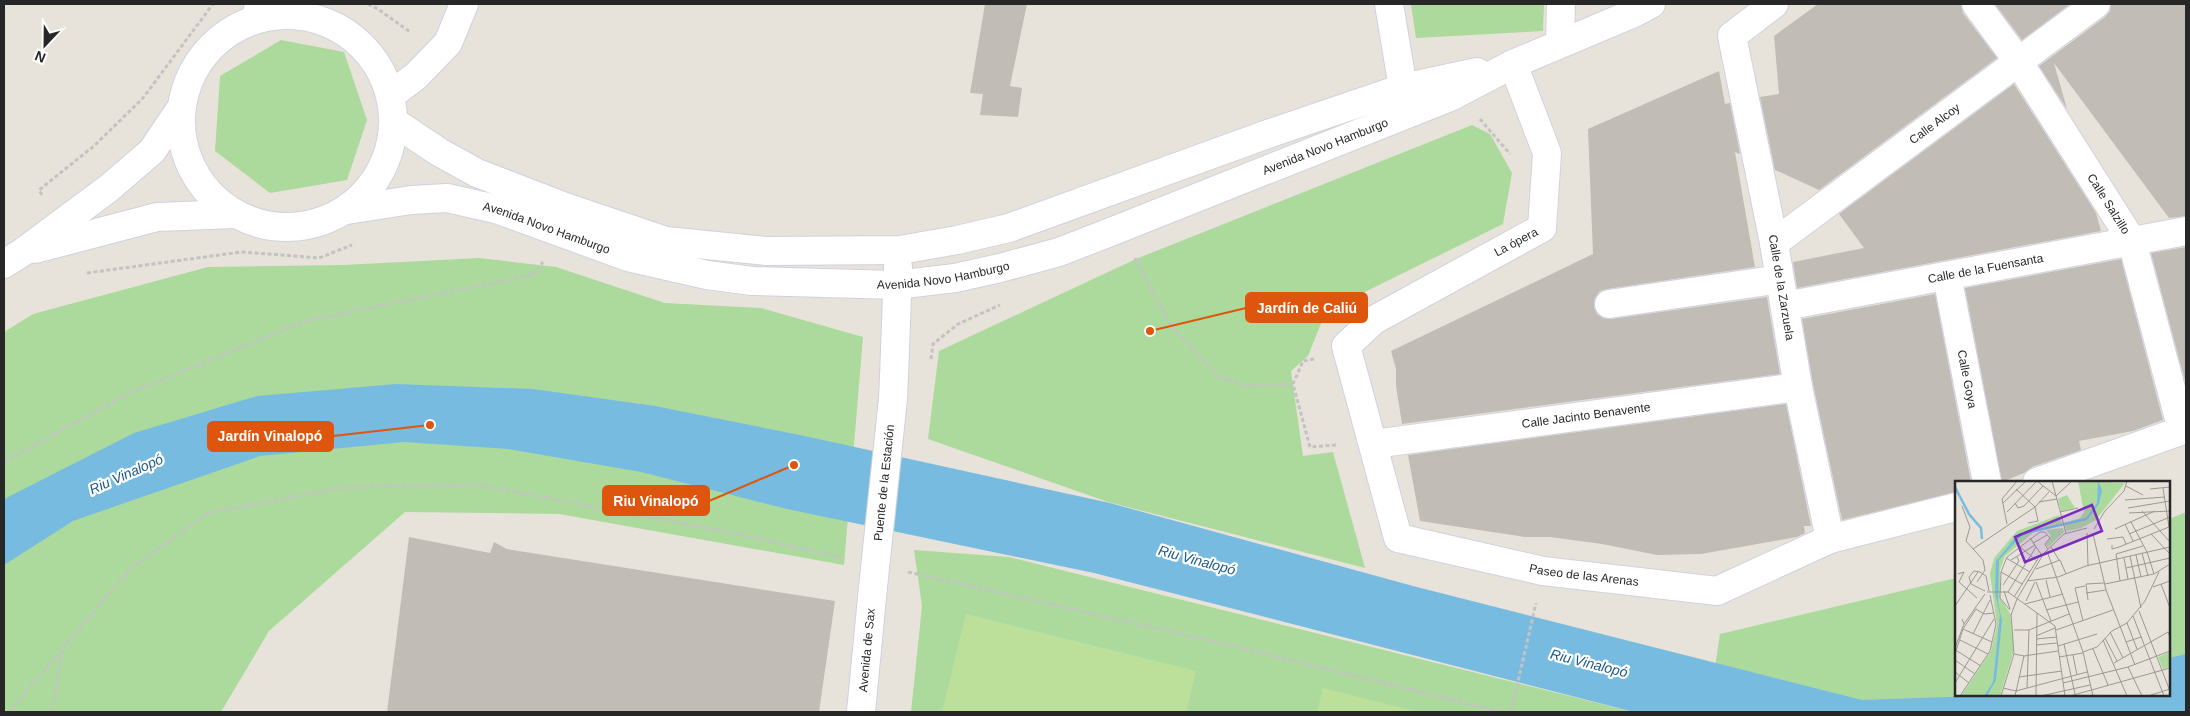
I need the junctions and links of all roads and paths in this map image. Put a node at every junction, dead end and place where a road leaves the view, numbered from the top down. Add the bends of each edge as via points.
1 (213, 4) edge
2 (368, 4) edge
3 (464, 4) edge
4 (1389, 4) edge
5 (1562, 4) edge
6 (1651, 4) edge
7 (1774, 4) edge
8 (1976, 4) edge
9 (2096, 4) edge
10 (258, 11) edge
11 (1560, 43) junction
12 (439, 53) junction
13 (2018, 60) junction
14 (1513, 64) junction
15 (1403, 88) junction
16 (391, 95) junction
17 (1528, 103) junction
18 (182, 108) junction
19 (394, 122) junction
20 (1511, 156) dead end
21 (347, 210) junction
22 (236, 214) junction
23 (559, 231) junction
24 (2186, 231) edge
25 (62, 234) junction
26 (2132, 241) junction
27 (360, 242) dead end
28 (1774, 242) junction
29 (900, 250) junction
30 (14, 258) edge
31 (1136, 259) dead end
32 (1947, 276) junction
33 (1780, 279) junction
34 (896, 285) junction
35 (1003, 304) dead end
36 (1609, 304) dead end
37 (1785, 306) junction
38 (1346, 346) joint
39 (1319, 358) dead end
40 (930, 364) dead end
41 (1293, 384) junction
42 (1798, 387) junction
43 (2184, 429) edge
44 (1374, 444) junction
45 (1341, 454) dead end
46 (4, 462) edge
47 (1986, 481) edge
48 (2040, 481) edge
49 (1955, 507) edge
50 (1830, 539) junction
51 (850, 559) dead end
52 (907, 572) dead end
53 (872, 587) joint
54 (1536, 606) dead end
55 (62, 649) junction
56 (9, 712) edge
57 (52, 712) edge
58 (861, 712) edge
59 (1502, 712) edge
60 (1511, 712) edge

1 - 25 path via 142,98 94,146 39,190
2 - 12 path
3 - 12 street via 448,44
4 - 15 street
5 - 11 street
6 - 11 street, Avenida Novo Hamburgo
7 - 28 street, Calle de la Zarzuela via 1732,36
8 - 13 street, Calle Salzillo
9 - 13 street, Calle Alcoy
10 - 16 street via 324,21 354,38 377,63
10 - 18 street via 206,52 189,78
11 - 14 street, Avenida Novo Hamburgo
12 - 16 street
13 - 26 street, Calle Salzillo
13 - 28 street, Calle Alcoy
14 - 15 street, Avenida Novo Hamburgo
14 - 17 street, La ópera
14 - 34 street, Avenida Novo Hamburgo via 1450,97 1059,252 955,278
15 - 29 street, Avenida Novo Hamburgo via 1009,228
16 - 19 street
17 - 20 path via 1477,116
17 - 38 street, La ópera via 1547,153 1542,228 1374,320
18 - 22 street via 182,140 192,170 211,196
18 - 25 street via 152,151
19 - 21 street via 389,156 372,186
19 - 29 street, Avenida Novo Hamburgo via 477,173 666,241 766,251
21 - 22 street via 320,223 292,228 263,225
21 - 23 street, Avenida Novo Hamburgo via 447,198 496,209
22 - 25 street via 157,217
23 - 34 street, Avenida Novo Hamburgo via 628,257 706,275 752,281
23 - 46 path via 550,253 533,275 305,321 125,395
24 - 26 street, Calle de la Fuensanta
25 - 27 path via 85,273 241,252 319,258
25 - 30 street
26 - 32 street, Calle de la Fuensanta
26 - 43 street, Calle Salzillo
28 - 33 street, Calle de la Zarzuela
29 - 34 street
31 - 41 path via 1172,327 1218,376 1247,386
32 - 37 street, Calle de la Fuensanta
32 - 47 street, Calle Goya
33 - 36 street
33 - 37 street, Calle de la Zarzuela
34 - 53 street, Puente de la Estación, bridge via 894,399
35 - 40 path via 958,324 933,344
37 - 42 street, Calle de la Zarzuela
38 - 44 street, Paseo de las Arenas
39 - 41 path via 1303,360
41 - 45 path via 1310,447 1338,445
42 - 44 street, Calle Jacinto Benavente
42 - 50 street, Calle de la Zarzuela
43 - 48 street
44 - 50 street, Paseo de las Arenas via 1398,538 1543,571 1716,592
49 - 50 street, Paseo de las Arenas
51 - 55 path via 744,535 479,485 348,487 208,513 131,568
52 - 59 path via 1204,639
53 - 58 street, Avenida de Sax
54 - 60 path
55 - 56 path
55 - 57 path

